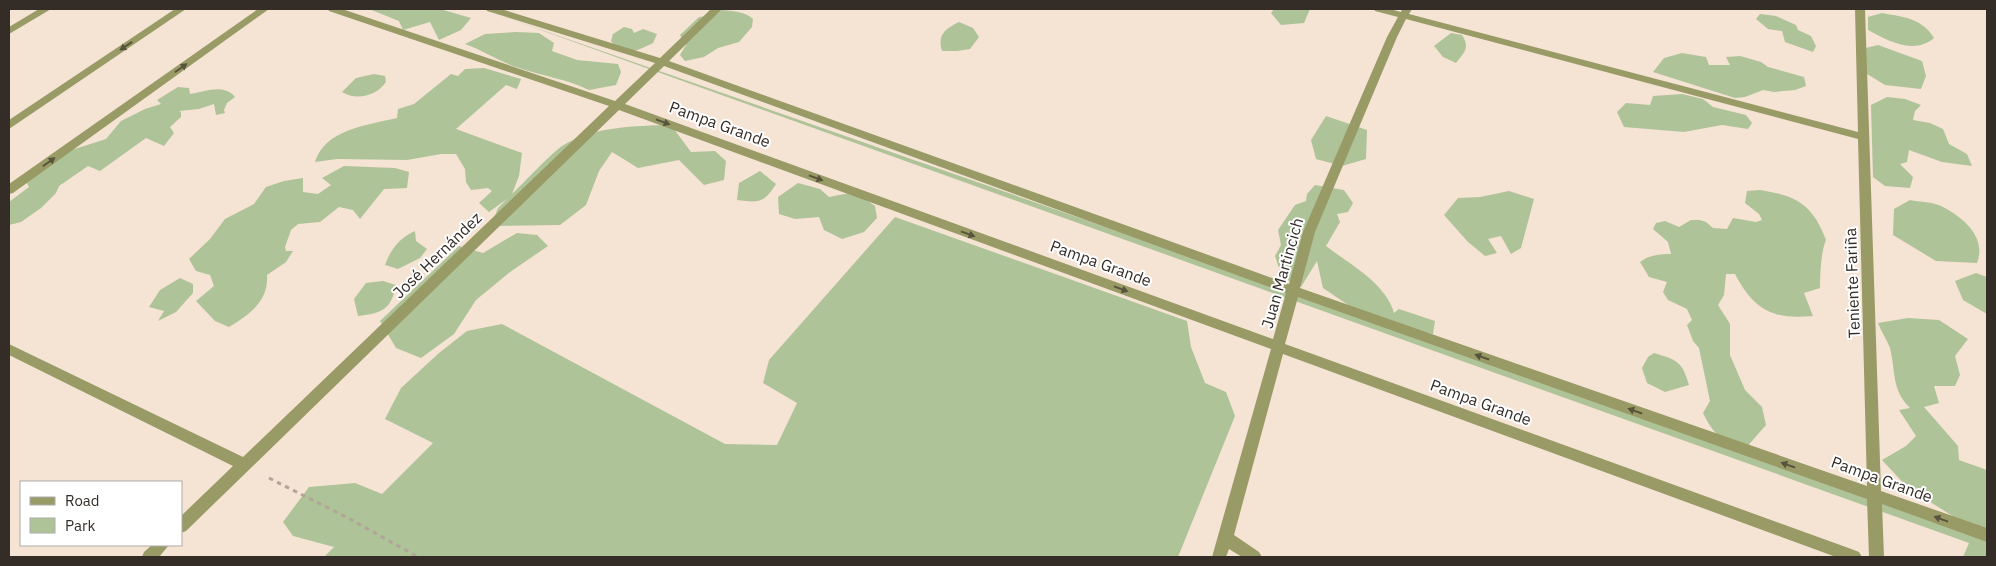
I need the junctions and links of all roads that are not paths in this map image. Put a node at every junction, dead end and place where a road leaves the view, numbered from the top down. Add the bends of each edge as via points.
1 (46, 9) edge
2 (181, 9) edge
3 (264, 9) edge
4 (333, 9) edge
5 (491, 9) edge
6 (717, 9) edge
7 (1379, 9) edge
8 (1860, 9) edge
9 (1405, 12) edge
10 (9, 31) edge
11 (662, 62) junction
12 (617, 105) junction
13 (9, 125) edge
14 (1864, 137) junction
15 (9, 190) edge
16 (1292, 290) junction
17 (1279, 347) junction
18 (9, 349) edge
19 (244, 465) junction
20 (1874, 495) junction
21 (182, 525) edge
22 (1987, 535) edge
23 (1226, 538) junction
24 (161, 546) edge
25 (149, 557) edge
26 (1219, 557) edge
27 (1254, 557) edge
28 (1854, 557) edge
29 (1876, 557) edge

1 - 10 street
2 -> 13 street
15 -> 3 street
4 - 12 street, Pampa Grande
5 - 11 street, Pampa Grande
6 - 11 street, José Hernández
7 - 9 street
8 - 14 street, Teniente Fariña
9 - 14 street
9 - 16 street, Juan Martincich via 1309,232
11 - 12 street, José Hernández
11 - 16 street, Pampa Grande
12 -> 17 street, Pampa Grande
12 - 19 street, José Hernández
14 - 20 street, Teniente Fariña
16 - 17 street, Juan Martincich
20 -> 16 street, Pampa Grande
17 - 23 street, Juan Martincich
17 - 28 street, Pampa Grande
18 - 19 street
19 - 21 street, José Hernández
22 -> 20 street, Pampa Grande
20 - 29 street, Teniente Fariña
23 - 26 street, Juan Martincich
23 - 27 street
24 - 25 street

